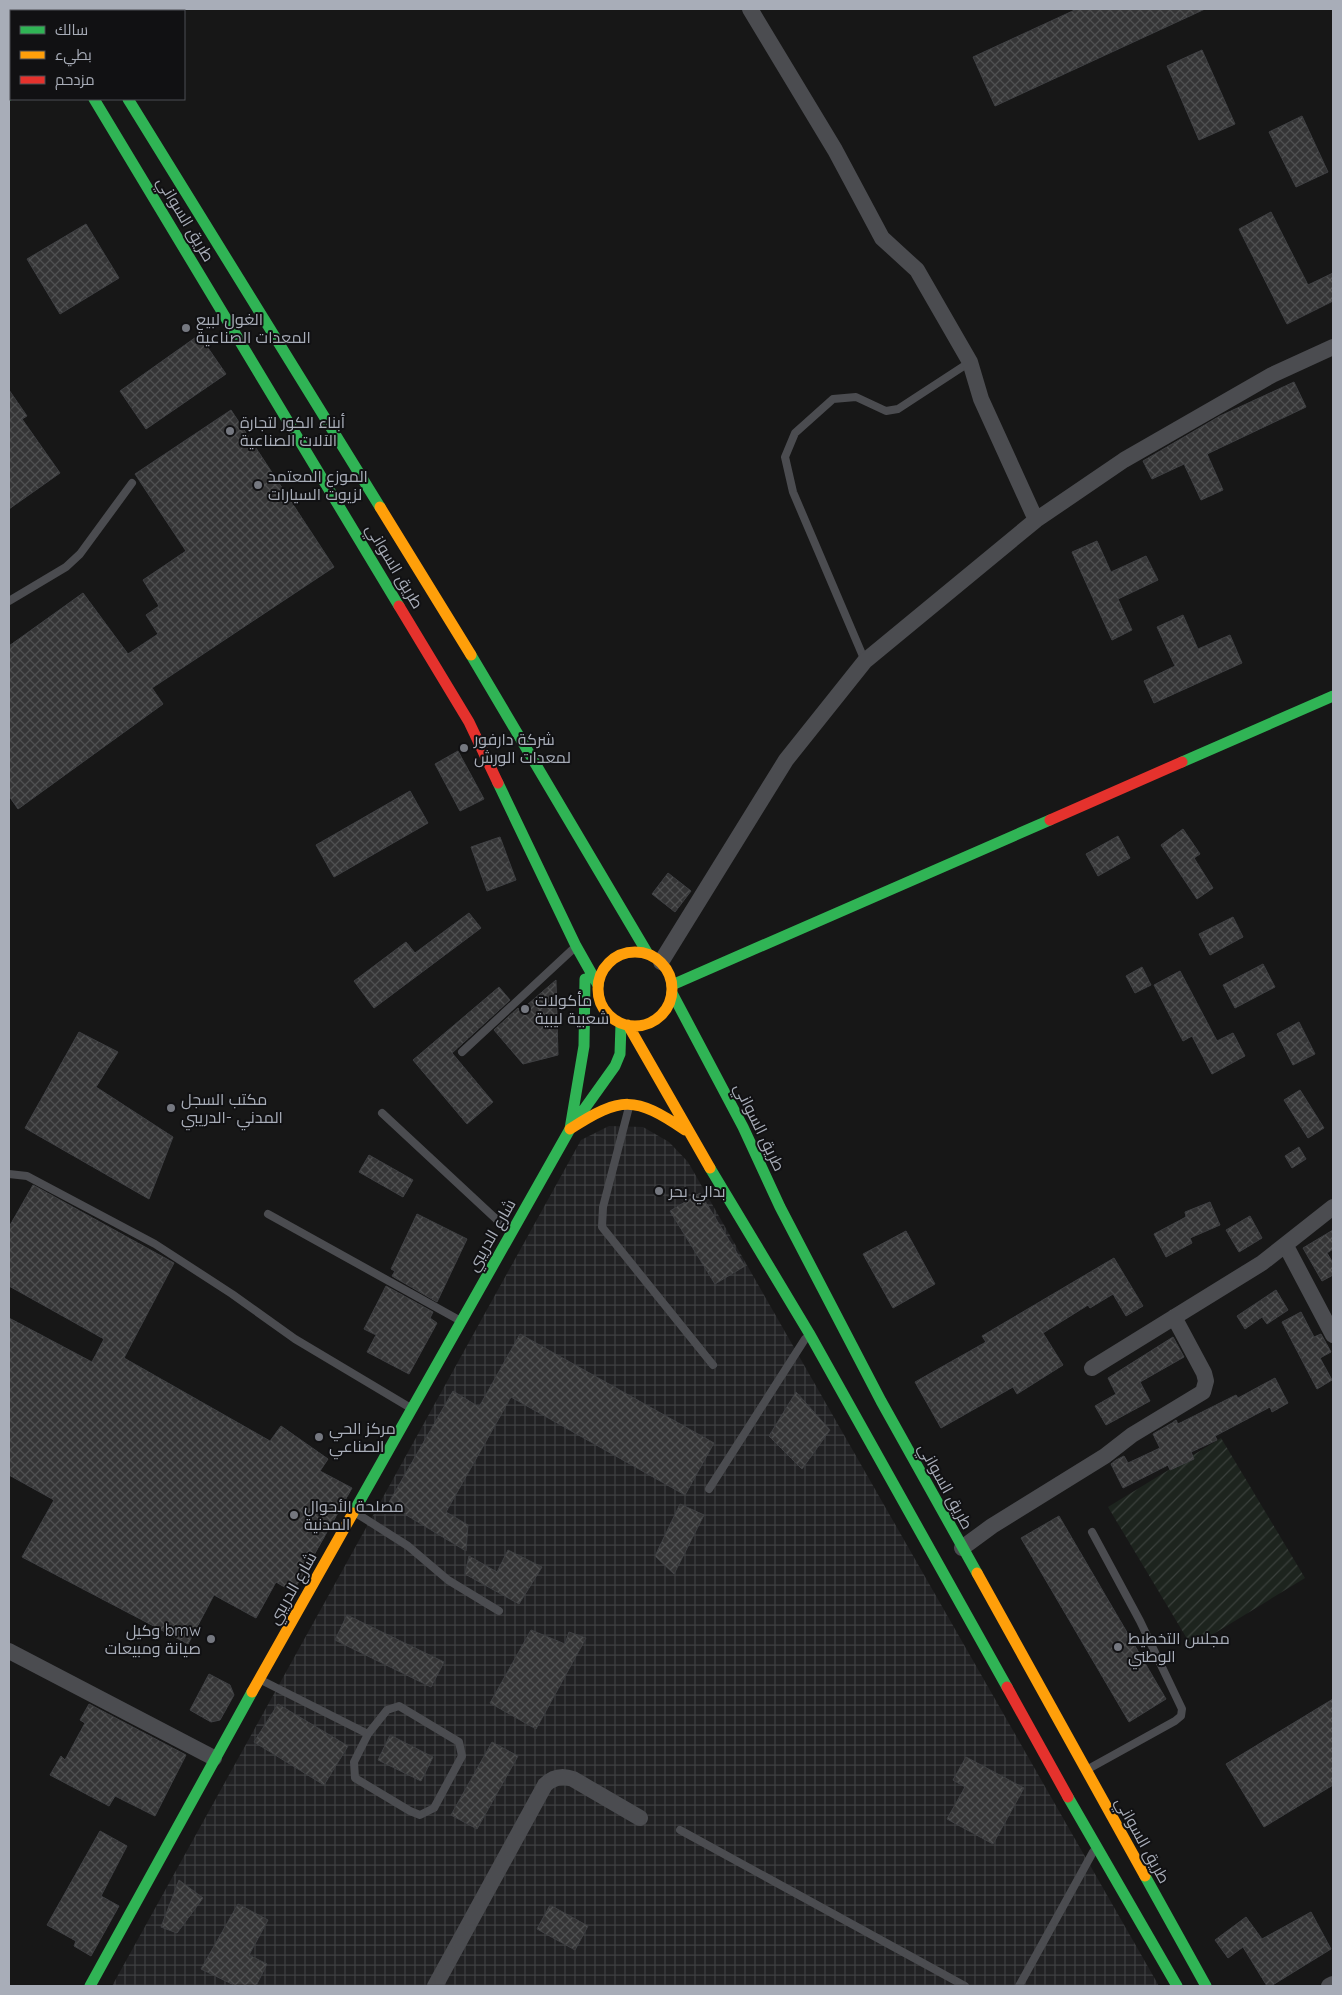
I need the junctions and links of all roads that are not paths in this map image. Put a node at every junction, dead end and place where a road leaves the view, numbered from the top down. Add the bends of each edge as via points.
1 (750, 9) edge
2 (87, 100) edge
3 (95, 100) edge
4 (129, 100) edge
5 (101, 110) junction
6 (1333, 347) edge
7 (970, 362) junction
8 (132, 483) dead end
9 (1036, 520) junction
10 (9, 601) edge
11 (865, 661) junction
12 (1333, 696) edge
13 (576, 946) junction
14 (584, 957) junction
15 (654, 958) junction
16 (598, 986) junction
17 (672, 989) junction
18 (625, 1025) junction
19 (462, 1052) dead end
20 (630, 1103) junction
21 (382, 1113) dead end
22 (570, 1129) junction
23 (688, 1132) junction
24 (9, 1174) edge
25 (1333, 1207) edge
26 (268, 1214) dead end
27 (511, 1233) junction
28 (1286, 1246) junction
29 (1174, 1317) junction
30 (461, 1321) junction
31 (809, 1333) junction
32 (1333, 1335) edge
33 (713, 1365) dead end
34 (1092, 1368) dead end
35 (411, 1409) junction
36 (709, 1489) dead end
37 (354, 1512) junction
38 (1092, 1532) dead end
39 (962, 1548) junction
40 (499, 1611) dead end
41 (9, 1651) edge
42 (259, 1679) junction
43 (368, 1734) junction
44 (214, 1758) junction
45 (1086, 1770) junction
46 (640, 1818) dead end
47 (680, 1830) dead end
48 (1096, 1846) junction
49 (1333, 1984) edge
50 (90, 1986) edge
51 (436, 1986) edge
52 (965, 1986) edge
53 (1019, 1986) edge
54 (1176, 1986) edge
55 (1206, 1986) edge
56 (1329, 1986) edge

1 - 7 street via 835,150 882,238 917,270
2 - 5 main road
3 - 5 main road, طريق السواني
4 - 15 main road, طريق السواني
5 - 13 main road, طريق السواني via 462,708
6 - 9 street via 1272,375 1124,460
7 - 9 street via 981,399
7 - 11 lane via 898,409 886,411 856,397 832,399 795,433 785,457 793,492
8 - 10 lane via 80,554 66,567
9 - 11 street
11 - 15 street via 786,760
12 - 17 main road
13 - 14 main road, طريق السواني
13 - 19 lane
14 - 16 main road, طريق السواني
14 - 22 main road via 585,1026
15 - 16 main road via 631,952 615,958 603,970
15 - 17 main road via 670,976
16 - 18 main road via 603,1008 611,1018
17 - 18 main road via 670,1002 661,1016 645,1025
17 - 39 main road, طريق السواني via 780,1207
18 - 22 main road, شارع الدريبي via 615,1066
18 - 23 main road
20 - 22 main road via 600,1109
20 - 23 main road via 660,1112
20 - 33 lane via 603,1207 602,1227
21 - 27 lane
22 - 27 main road, شارع الدريبي
23 - 31 main road
24 - 35 lane via 26,1176 155,1244 295,1339
25 - 28 street
26 - 30 lane
27 - 30 main road, شارع الدريبي
28 - 29 street
28 - 32 street
29 - 34 street
29 - 39 street via 1204,1373 1206,1381 1202,1392
30 - 35 main road, شارع الدريبي
31 - 36 lane
31 - 48 main road
35 - 37 main road, شارع الدريبي
37 - 40 lane via 408,1546 448,1580
37 - 42 main road, شارع الدريبي
38 - 45 lane via 1182,1709 1175,1721
39 - 45 main road, طريق السواني
41 - 44 street
42 - 43 lane
42 - 44 main road, شارع الدريبي
43 - 43 lane via 388,1710 399,1706 459,1742 462,1756 434,1808 420,1815 355,1778 354,1762
44 - 50 main road, شارع الدريبي
45 - 55 main road, طريق السواني
46 - 51 street via 573,1779 550,1780
47 - 52 lane
48 - 53 lane
48 - 54 main road
49 - 56 street

